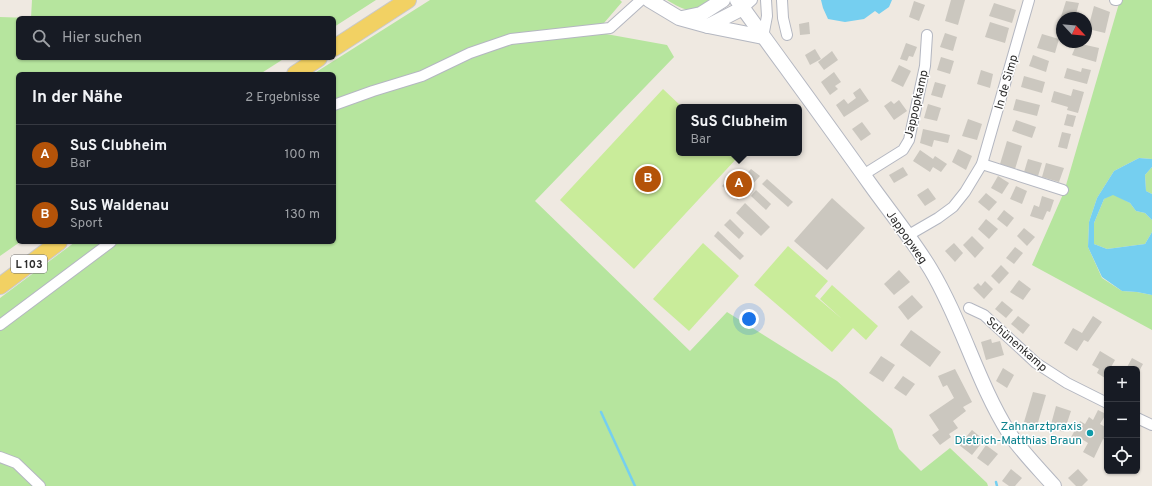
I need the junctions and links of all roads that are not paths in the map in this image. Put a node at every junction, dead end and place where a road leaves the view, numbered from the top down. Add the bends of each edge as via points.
1 (408, 0) edge
2 (642, 0) edge
3 (649, 0) edge
4 (723, 0) edge
5 (766, 0) edge
6 (782, 0) edge
7 (1030, 0) edge
8 (744, 3) edge
9 (679, 18) junction
10 (708, 26) junction
11 (787, 35) dead end
12 (927, 35) dead end
13 (763, 37) junction
14 (336, 47) edge
15 (316, 60) edge
16 (298, 72) edge
17 (336, 104) edge
18 (982, 164) junction
19 (863, 175) junction
20 (1063, 190) dead end
21 (907, 236) junction
22 (56, 244) edge
23 (108, 244) edge
24 (0, 286) edge
25 (969, 308) dead end
26 (0, 325) edge
27 (1105, 402) edge
28 (1140, 419) edge
29 (1152, 425) edge
30 (0, 457) edge
31 (40, 486) edge
32 (1054, 486) edge

1 - 14 main road
2 - 17 street via 610,28 511,39 470,53 422,76
3 - 9 street
4 - 9 street via 701,14
5 - 13 street via 767,16
6 - 11 street
7 - 18 street, In de Simp
8 - 10 street
8 - 13 street, Jappopweg
9 - 10 street
10 - 13 street
12 - 19 street, Jappopkamp via 925,66 909,140 903,150
13 - 19 street, Jappopweg
15 - 16 main road
18 - 20 street
18 - 21 street, In de Simp via 953,207
19 - 21 street, Jappopweg
21 - 32 street, Jappopweg via 939,284 978,373 1010,434
22 - 24 main road, L 103
23 - 26 street
25 - 27 street, Schünenkamp via 984,315 1036,363 1067,383
28 - 29 street
30 - 31 street via 16,463

